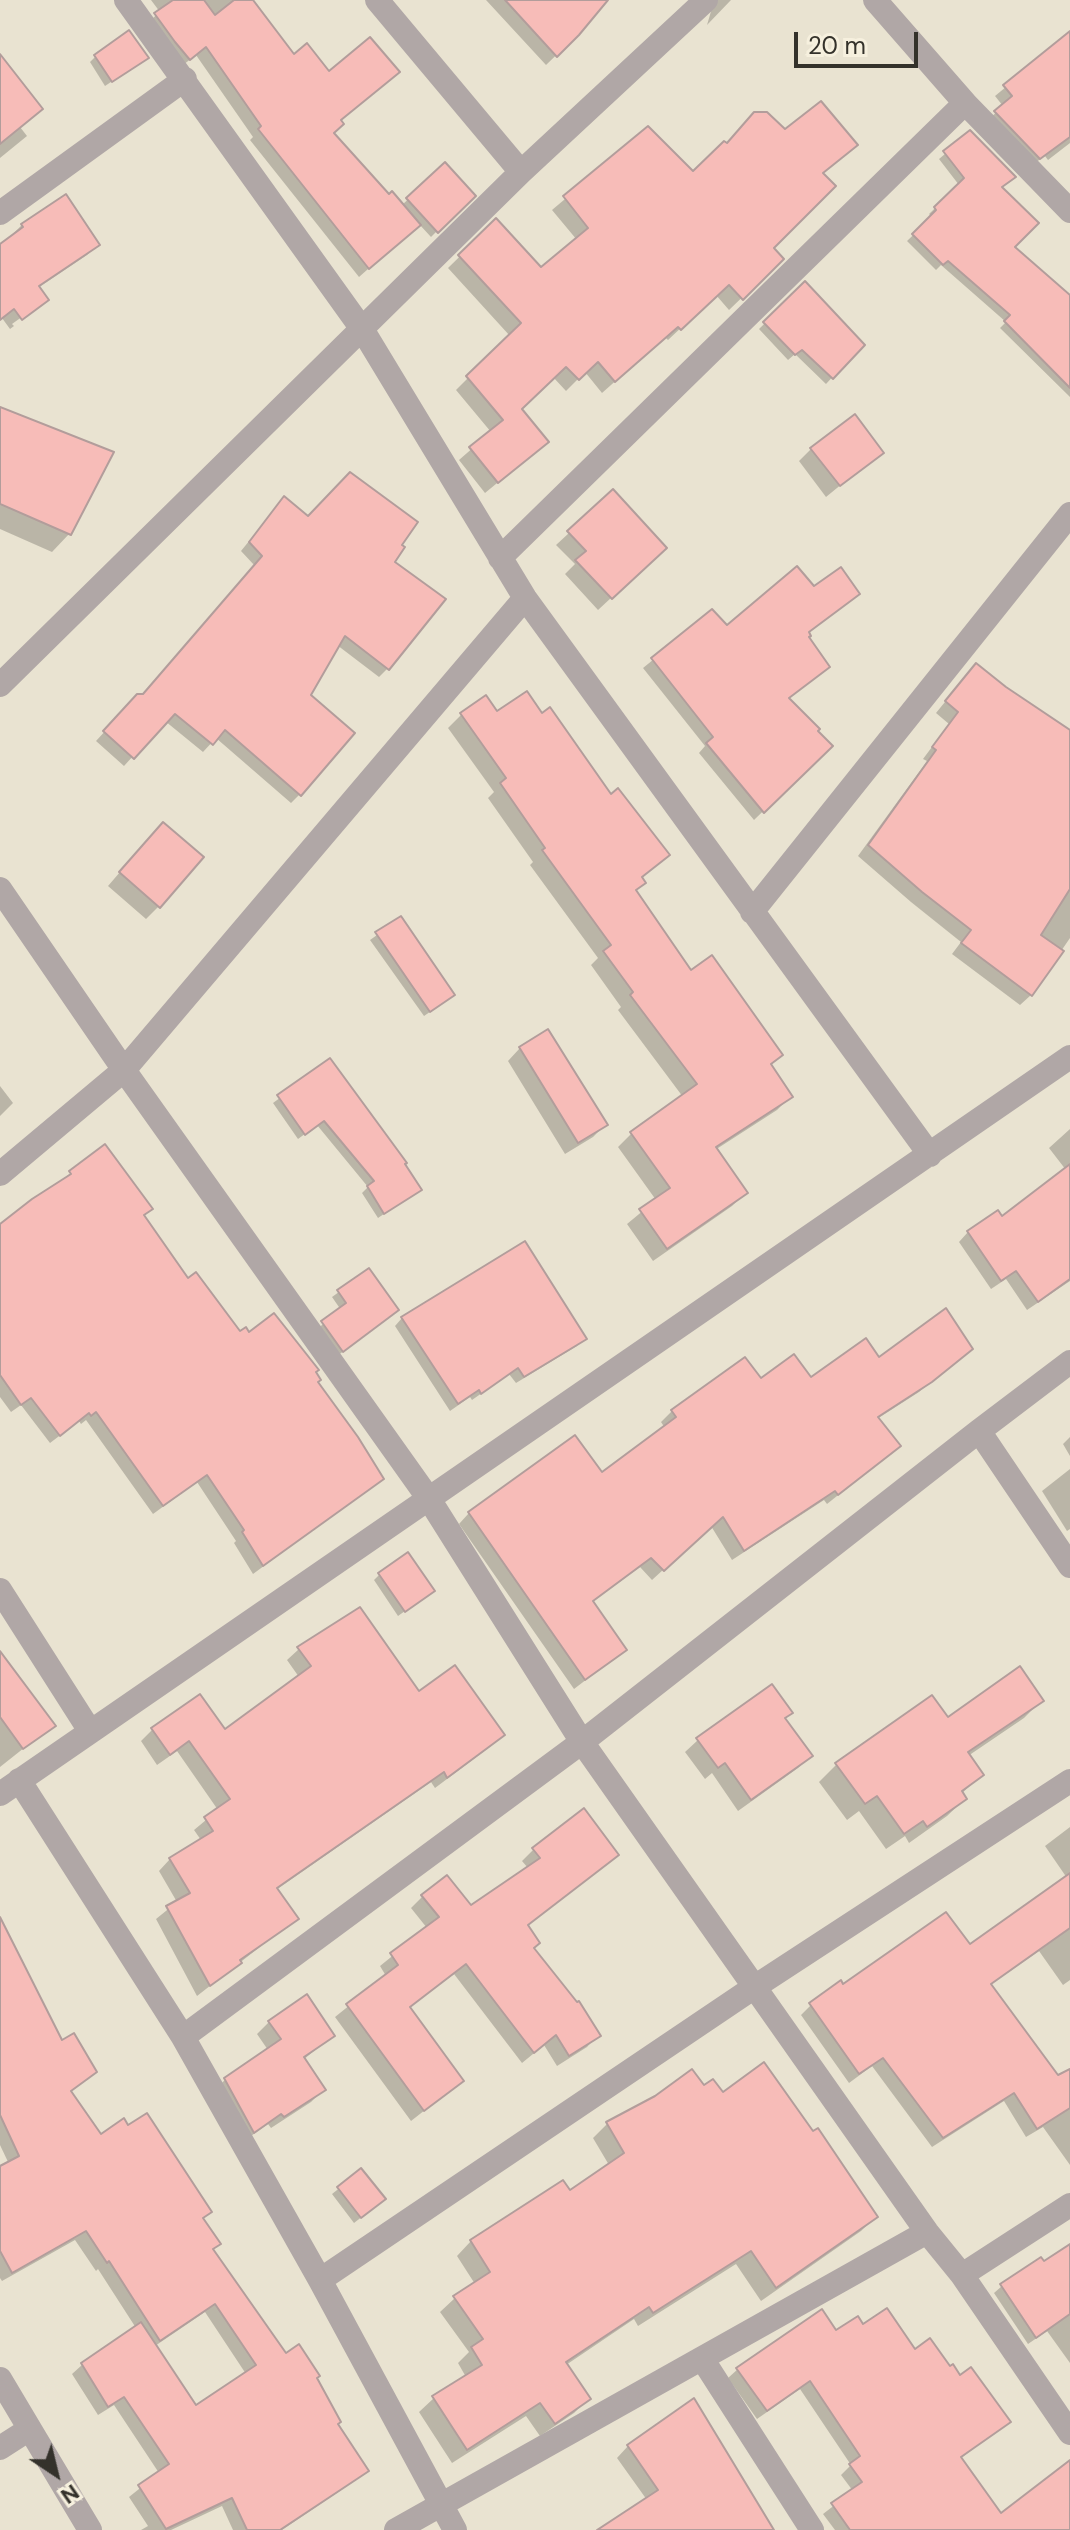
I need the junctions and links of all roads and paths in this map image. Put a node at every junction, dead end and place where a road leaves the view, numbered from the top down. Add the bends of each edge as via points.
1 (126, 0) edge
2 (377, 0) edge
3 (706, 0) edge
4 (875, 0) edge
5 (185, 79) junction
6 (965, 103) junction
7 (521, 172) junction
8 (1067, 201) edge
9 (0, 213) edge
10 (362, 329) junction
11 (1070, 514) edge
12 (500, 558) junction
13 (525, 598) junction
14 (0, 685) edge
15 (0, 889) edge
16 (752, 912) junction
17 (1070, 1057) edge
18 (124, 1070) junction
19 (930, 1155) junction
20 (0, 1174) edge
21 (1070, 1362) edge
22 (979, 1431) junction
23 (429, 1499) junction
24 (1070, 1566) edge
25 (0, 1590) edge
26 (90, 1731) junction
27 (582, 1742) junction
28 (1070, 1781) edge
29 (10, 1787) edge
30 (756, 1986) junction
31 (183, 2037) junction
32 (1070, 2205) edge
33 (927, 2232) junction
34 (962, 2275) junction
35 (320, 2280) junction
36 (703, 2360) junction
37 (0, 2379) edge
38 (28, 2430) junction
39 (1070, 2433) edge
40 (0, 2448) edge
41 (443, 2505) junction
42 (90, 2530) edge
43 (396, 2530) edge
44 (455, 2530) edge
45 (812, 2530) edge

1 - 5 street
2 - 7 street
3 - 7 street
4 - 6 street
5 - 9 street
5 - 10 street
6 - 8 street
6 - 12 street
7 - 10 street
10 - 12 street
10 - 14 street
11 - 16 street
12 - 13 street
13 - 16 street
13 - 18 street
15 - 18 street
16 - 19 street
17 - 19 street
18 - 20 street
18 - 23 street
19 - 23 street
21 - 22 street
22 - 24 street
22 - 27 street
23 - 26 street
23 - 27 street
25 - 26 street
26 - 29 street
27 - 30 street
27 - 31 street
28 - 30 street
29 - 31 street
30 - 33 street
30 - 35 street
31 - 35 street
32 - 34 street
33 - 34 street
33 - 36 street
34 - 39 street
35 - 41 street
36 - 41 street
36 - 45 street
37 - 38 street
38 - 40 street
38 - 42 street
41 - 43 street
41 - 44 street

